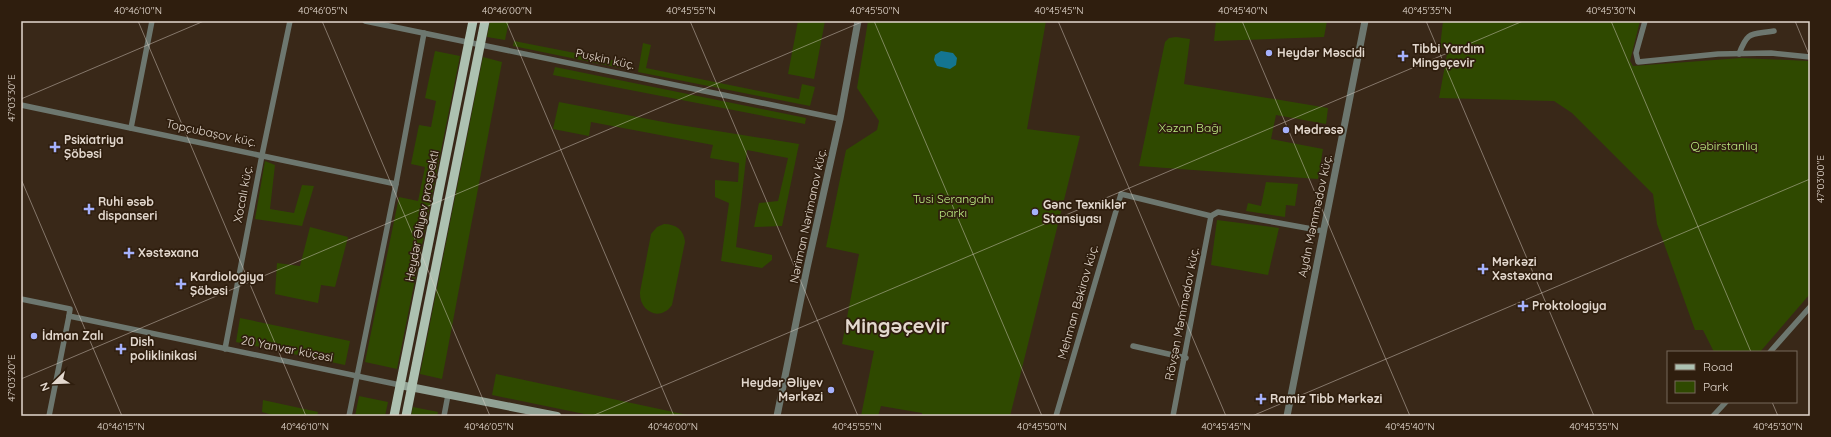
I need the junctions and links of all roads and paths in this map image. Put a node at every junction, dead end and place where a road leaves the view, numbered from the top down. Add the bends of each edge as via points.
1 (152, 21) edge
2 (290, 21) edge
3 (365, 21) edge
4 (474, 21) edge
5 (485, 21) edge
6 (858, 21) edge
7 (1365, 21) edge
8 (1645, 21) edge
9 (1774, 31) dead end
10 (424, 33) junction
11 (469, 42) junction
12 (481, 45) junction
13 (1739, 54) junction
14 (1810, 57) edge
15 (21, 106) edge
16 (840, 120) junction
17 (131, 128) junction
18 (262, 155) junction
19 (396, 184) junction
20 (1211, 216) junction
21 (1323, 231) junction
22 (21, 299) edge
23 (1810, 306) edge
24 (69, 316) junction
25 (1133, 346) dead end
26 (225, 349) junction
27 (1771, 351) edge
28 (1186, 358) junction
29 (356, 376) junction
30 (400, 385) junction
31 (412, 387) junction
32 (448, 394) junction
33 (1725, 403) edge
34 (1717, 415) edge
35 (49, 416) edge
36 (349, 416) edge
37 (394, 416) edge
38 (406, 416) edge
39 (444, 416) edge
40 (557, 416) edge
41 (777, 416) edge
42 (1056, 416) edge
43 (1173, 416) edge
44 (1287, 416) edge

1 - 17 street
2 - 18 street, Xocalı küç.
3 - 10 street, Puşkin küç.
4 - 11 main road, Heydər Əliyev prospekti
5 - 12 main road, Heydər Əliyev prospekti
6 - 16 street, Nəriman Nərimanov küç.
7 - 21 street, Aydın Məmmədov küç.
8 - 13 street via 1636,53 1638,62
9 - 13 street via 1750,35 1745,39
10 - 11 street, Puşkin küç.
10 - 19 street
11 - 12 street, Puşkin küç.
11 - 30 main road, Heydər Əliyev prospekti
12 - 16 street, Puşkin küç.
12 - 31 main road, Heydər Əliyev prospekti
13 - 14 street via 1771,53
15 - 17 street, Topçubaşov küç.
16 - 41 street, Nəriman Nərimanov küç.
17 - 18 street, Topçubaşov küç.
18 - 19 street, Topçubaşov küç.
18 - 26 street, Xocalı küç.
19 - 29 street
20 - 21 street via 1218,212
20 - 28 street, Rövşən Məmmədov küç.
20 - 42 street, Mehman Bəkirov küç. via 1121,194
21 - 44 street, Aydın Məmmədov küç.
22 - 24 street, 20 Yanvar küçəsi via 70,309
23 - 27 street
24 - 26 street, 20 Yanvar küçəsi
24 - 35 street
25 - 28 street
26 - 29 street, 20 Yanvar küçəsi
28 - 43 street, Rövşən Məmmədov küç.
29 - 30 street, 20 Yanvar küçəsi
29 - 36 street
30 - 31 main road, 20 Yanvar küçəsi
30 - 37 main road, Heydər Əliyev prospekti
31 - 32 main road, 20 Yanvar küçəsi
31 - 38 main road, Heydər Əliyev prospekti
32 - 39 street
32 - 40 main road, 20 Yanvar küçəsi
33 - 34 street

